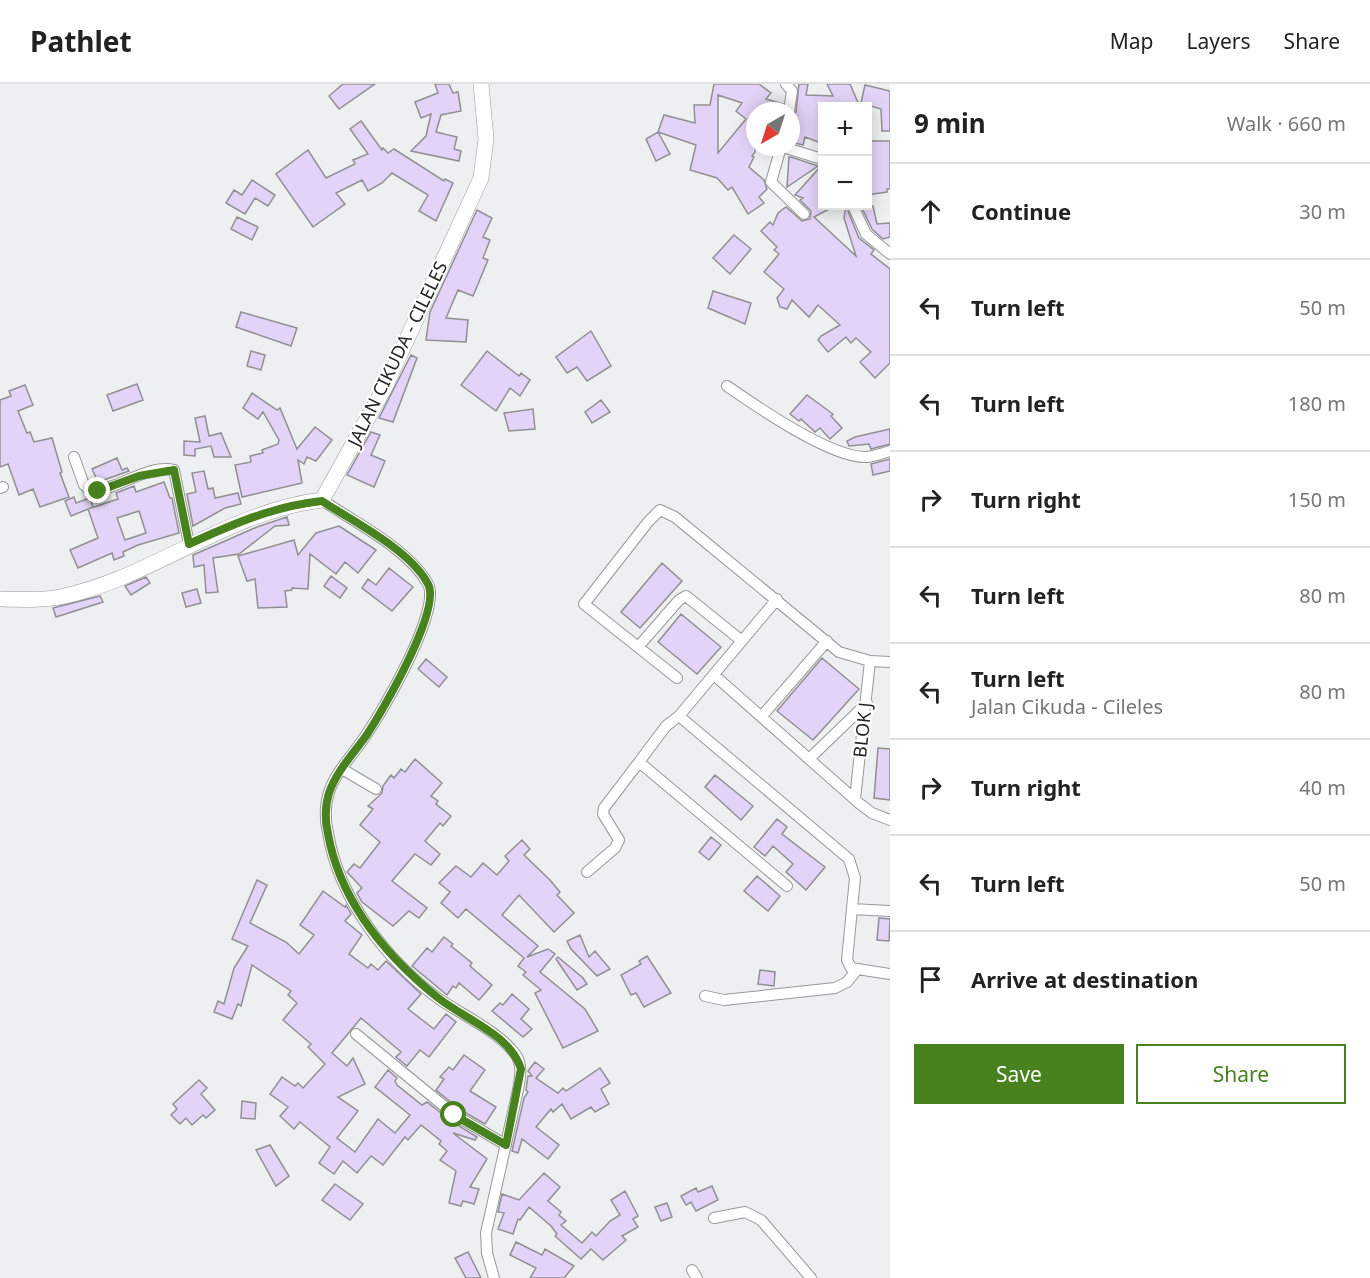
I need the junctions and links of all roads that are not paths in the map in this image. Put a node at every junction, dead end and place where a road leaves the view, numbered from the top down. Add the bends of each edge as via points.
1 (481, 84) edge
2 (786, 84) edge
3 (790, 102) edge
4 (800, 152) edge
5 (779, 156) edge
6 (818, 158) edge
7 (855, 210) edge
8 (804, 213) dead end
9 (890, 254) edge
10 (727, 386) dead end
11 (890, 451) edge
12 (74, 457) dead end
13 (322, 501) junction
14 (189, 544) junction
15 (0, 599) edge
16 (777, 599) junction
17 (742, 641) junction
18 (827, 641) junction
19 (638, 647) junction
20 (870, 661) junction
21 (890, 662) edge
22 (714, 675) junction
23 (677, 678) dead end
24 (867, 703) junction
25 (680, 716) junction
26 (762, 716) junction
27 (810, 758) junction
28 (639, 762) junction
29 (342, 769) junction
30 (376, 789) dead end
31 (855, 799) junction
32 (890, 820) edge
33 (587, 872) dead end
34 (787, 886) dead end
35 (852, 909) junction
36 (890, 911) edge
37 (856, 971) junction
38 (890, 974) edge
39 (705, 996) dead end
40 (356, 1034) dead end
41 (506, 1145) junction
42 (714, 1218) dead end
43 (494, 1278) edge
44 (811, 1278) edge

1 - 13 street, JALAN CIKUDA - CILELES via 486,139 481,178 381,396
2 - 3 street via 792,91
4 - 6 street
5 - 8 street via 771,182
7 - 9 street via 866,234
10 - 11 street via 838,450 867,457
12 - 14 street via 84,485 91,492 139,476 174,470
13 - 14 street via 264,511
13 - 29 street via 401,553 421,573 432,594 430,608 398,682
14 - 15 street via 114,580 75,593 49,599
16 - 17 street
16 - 18 street
16 - 19 street via 675,517 660,510 584,604
17 - 19 street via 686,596
17 - 22 street
18 - 20 street via 844,654
18 - 26 street
19 - 23 street
20 - 21 street
20 - 24 street, BLOK J
22 - 25 street
22 - 26 street
24 - 27 street
24 - 31 street, BLOK J
25 - 28 street via 666,726
25 - 35 street via 849,859 855,878
26 - 27 street
27 - 31 street
28 - 33 street via 604,808 603,814 619,840
28 - 34 street
29 - 30 street
29 - 41 street via 328,795 327,825 355,908 387,951 437,997 517,1057 521,1069
31 - 32 street via 872,813
35 - 36 street
35 - 37 street via 847,960
37 - 38 street
37 - 39 street via 835,988 724,1000
40 - 41 street via 454,1115
41 - 43 street via 486,1233
42 - 44 street via 745,1212 761,1220

